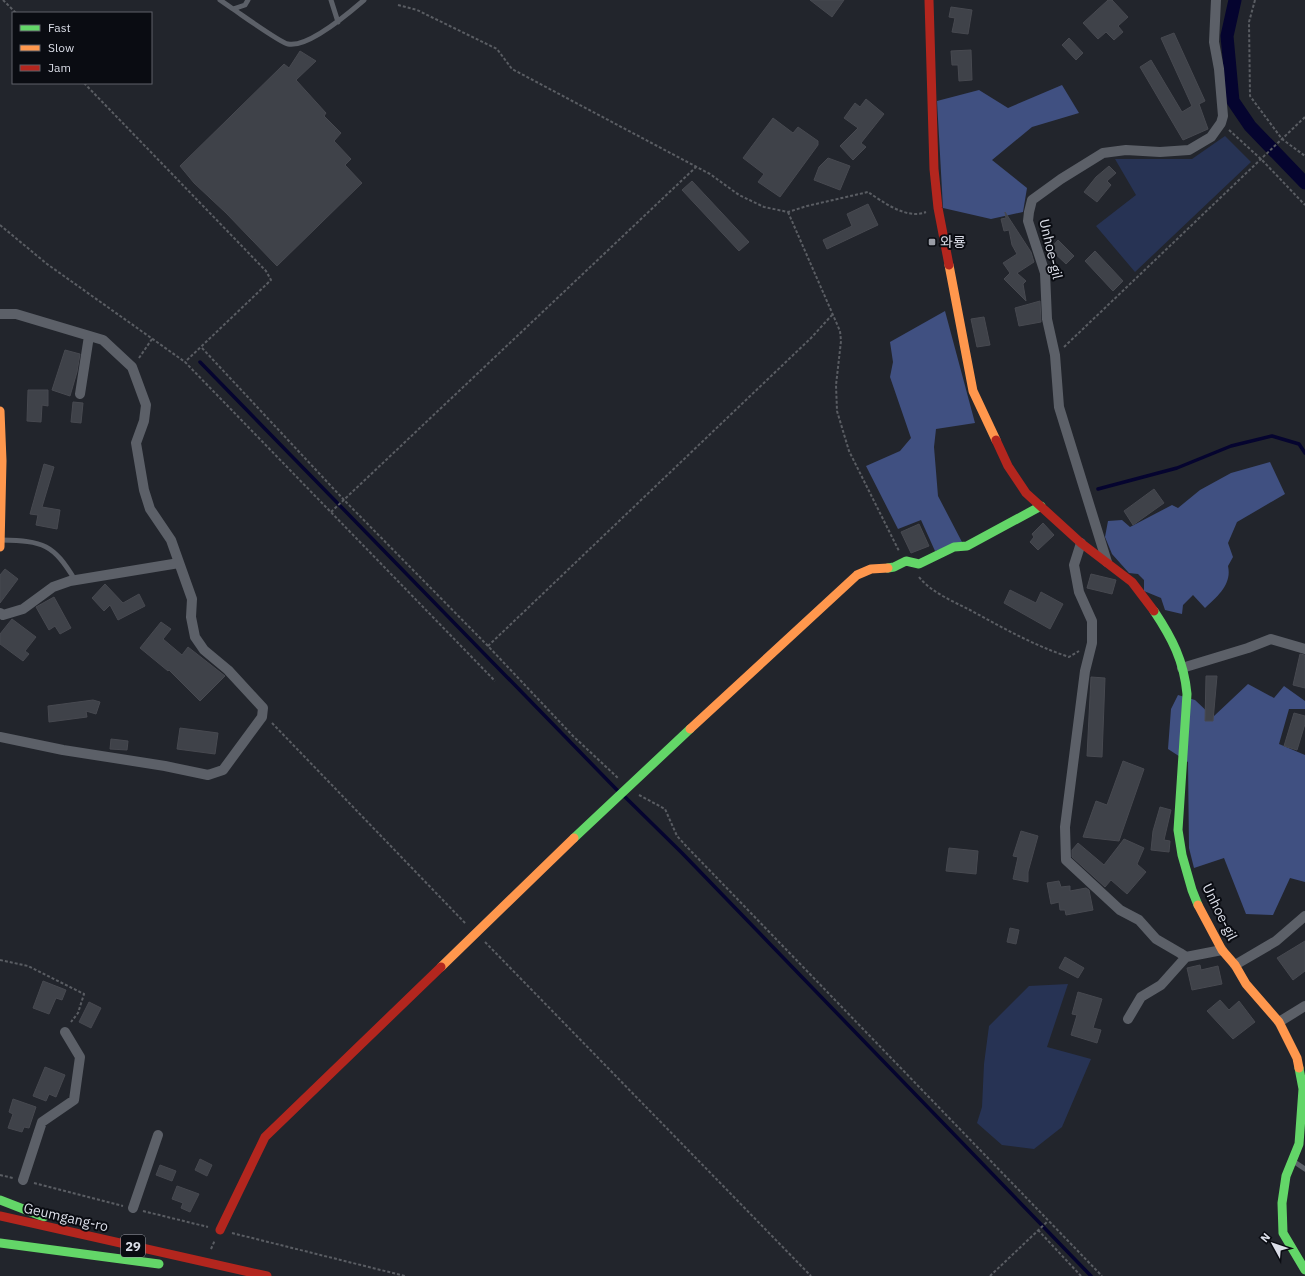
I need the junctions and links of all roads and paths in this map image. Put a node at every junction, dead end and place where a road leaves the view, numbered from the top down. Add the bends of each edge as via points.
1 (3, 0) edge
2 (220, 0) edge
3 (248, 0) edge
4 (330, 0) edge
5 (364, 0) edge
6 (929, 0) edge
7 (1216, 0) edge
8 (1255, 0) edge
9 (398, 5) dead end
10 (233, 9) junction
11 (15, 12) edge
12 (338, 22) junction
13 (85, 84) edge
14 (1305, 117) edge
15 (1221, 123) junction
16 (1282, 139) junction
17 (1305, 156) edge
18 (1262, 160) junction
19 (696, 167) junction
20 (1305, 205) edge
21 (938, 208) junction
22 (788, 212) junction
23 (0, 225) edge
24 (0, 314) edge
25 (832, 315) junction
26 (89, 336) junction
27 (152, 339) junction
28 (202, 348) junction
29 (1055, 355) junction
30 (185, 362) junction
31 (132, 367) junction
32 (80, 394) dead end
33 (0, 411) edge
34 (344, 501) junction
35 (1041, 506) junction
36 (331, 512) junction
37 (0, 540) edge
38 (1081, 544) junction
39 (0, 547) edge
40 (906, 561) junction
41 (1107, 562) junction
42 (179, 563) junction
43 (75, 580) junction
44 (0, 613) edge
45 (1092, 643) junction
46 (488, 646) junction
47 (1305, 649) edge
48 (1182, 668) junction
49 (495, 682) dead end
50 (262, 717) junction
51 (0, 737) edge
52 (626, 788) junction
53 (1305, 916) edge
54 (476, 933) junction
55 (1222, 950) junction
56 (1186, 957) junction
57 (0, 960) edge
58 (1235, 965) junction
59 (1305, 1006) edge
60 (1128, 1019) dead end
61 (1279, 1022) junction
62 (65, 1032) joint
63 (1302, 1129) edge
64 (158, 1135) dead end
65 (1292, 1160) junction
66 (1305, 1169) edge
67 (0, 1175) edge
68 (23, 1180) junction
69 (0, 1200) edge
70 (133, 1208) junction
71 (0, 1216) edge
72 (1047, 1222) junction
73 (220, 1230) junction
74 (1038, 1230) junction
75 (91, 1237) junction
76 (53, 1240) dead end
77 (0, 1243) edge
78 (1305, 1270) edge
79 (266, 1276) edge
80 (405, 1276) edge
81 (811, 1276) edge
82 (990, 1276) edge
83 (1081, 1276) edge
84 (1102, 1276) edge

1 - 11 path
2 - 10 lane
3 - 10 lane via 245,5
4 - 12 lane
5 - 12 lane
6 - 21 main road, Unhoe-gil
7 - 15 street via 1214,42 1219,69 1223,116
8 - 16 path via 1249,22 1250,96
9 - 19 path via 417,10 497,49 512,69
10 - 12 lane via 287,44 302,43
13 - 28 path via 266,271 271,280
14 - 16 path
15 - 18 path
15 - 29 street, Unhoe-gil via 1211,137 1189,150 1126,150 1103,153 1032,200 1028,221 1045,273 1047,319
16 - 17 path
16 - 18 path
18 - 20 path
18 - 29 path
19 - 22 path via 738,195 764,207
19 - 34 path
21 - 22 path via 920,215 891,208 868,192
21 - 35 main road, Unhoe-gil via 973,391 1008,466 1026,493
22 - 25 path
23 - 27 path via 47,264
24 - 26 street via 16,314
25 - 40 path via 842,341 836,385 839,418 849,451
25 - 46 path via 805,344
26 - 31 street via 103,340
26 - 32 street
27 - 30 path
27 - 31 path
28 - 30 path
28 - 34 path
29 - 41 street, Unhoe-gil via 1059,407
30 - 36 path
31 - 42 street via 146,405 144,421 136,442 144,490 150,509 171,540
33 - 37 main road
34 - 36 path
34 - 46 path
35 - 38 main road, Unhoe-gil
35 - 40 main road via 967,546 954,547 919,564
36 - 49 path
37 - 39 main road
37 - 43 lane via 23,540 50,548 62,559
38 - 41 main road, Unhoe-gil
38 - 45 street via 1074,565 1079,592 1092,622
40 - 45 path via 923,583 941,595 1037,646 1069,658
40 - 52 main road via 894,567 871,569 857,575
41 - 48 main road, Unhoe-gil via 1132,582 1146,600 1172,639
42 - 43 street
42 - 50 street via 192,599 194,637 263,708
43 - 44 street via 53,587 23,609 4,615
45 - 56 street via 1084,671 1065,827 1066,860 1120,910 1139,920 1156,939
46 - 52 path
47 - 48 street via 1271,639
48 - 55 main road, Unhoe-gil via 1187,694 1178,830 1192,890
50 - 51 street via 223,770 208,775
50 - 54 path via 272,723
52 - 54 main road
52 - 72 path via 665,809 677,836 688,848
53 - 58 street via 1276,941
54 - 73 main road via 265,1137
54 - 81 path
55 - 56 street
55 - 58 main road, Unhoe-gil
56 - 60 street via 1161,985 1141,997
57 - 62 path via 28,966 84,994 78,1013
58 - 61 main road, Unhoe-gil via 1246,984
59 - 61 street
61 - 63 main road, Unhoe-gil via 1297,1058 1303,1089
62 - 68 street via 80,1057 74,1100 42,1122
63 - 65 main road, Unhoe-gil
64 - 70 street
65 - 66 lane
65 - 78 main road, Unhoe-gil via 1286,1176 1282,1203 1283,1233
67 - 68 path
68 - 70 path
69 - 75 main road
70 - 73 path
71 - 75 main road, Geumgang-ro / 29
72 - 74 path
72 - 84 path
73 - 80 path
74 - 82 path
74 - 83 path
75 - 79 main road, Geumgang-ro / 29
76 - 77 main road, Geumgang-ro / 29 via 162,1265

